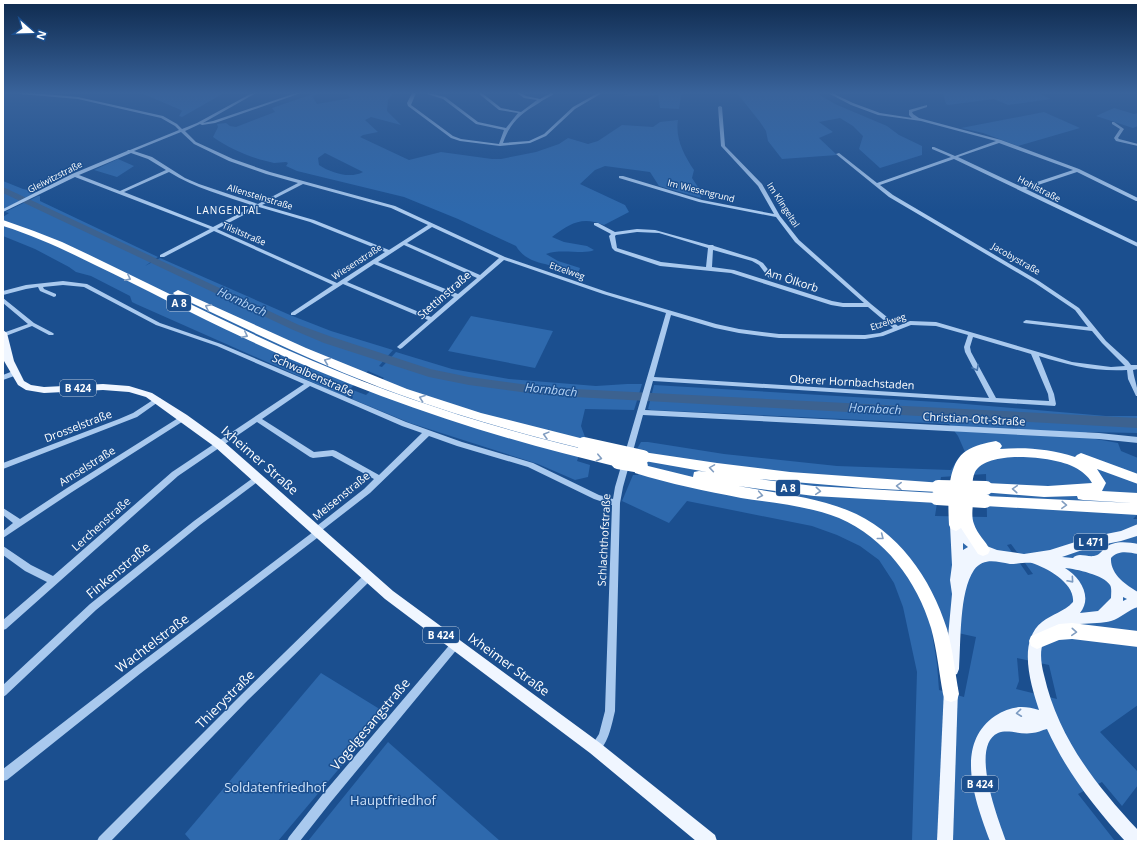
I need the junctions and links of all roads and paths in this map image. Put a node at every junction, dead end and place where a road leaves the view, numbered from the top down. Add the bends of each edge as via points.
1 (177, 132) edge
2 (183, 132) edge
3 (446, 132) edge
4 (506, 132) edge
5 (546, 132) edge
6 (722, 132) edge
7 (975, 132) edge
8 (1120, 132) edge
9 (1000, 141) junction
10 (500, 145) junction
11 (1138, 145) edge
12 (932, 148) dead end
13 (129, 151) junction
14 (838, 154) dead end
15 (955, 157) junction
16 (169, 170) junction
17 (1077, 170) junction
18 (74, 175) junction
19 (621, 177) dead end
20 (303, 182) junction
21 (876, 185) junction
22 (1022, 189) junction
23 (121, 192) junction
24 (1138, 200) edge
25 (256, 206) junction
26 (3, 211) edge
27 (3, 216) edge
28 (778, 216) junction
29 (3, 223) edge
30 (596, 224) dead end
31 (431, 225) junction
32 (213, 229) junction
33 (614, 234) junction
34 (404, 243) junction
35 (1138, 245) edge
36 (711, 246) junction
37 (390, 252) junction
38 (162, 256) dead end
39 (503, 258) junction
40 (374, 262) junction
41 (709, 269) junction
42 (480, 277) junction
43 (771, 277) dead end
44 (340, 284) junction
45 (40, 286) junction
46 (3, 293) edge
47 (54, 295) dead end
48 (457, 296) junction
49 (3, 300) edge
50 (869, 305) junction
51 (669, 313) junction
52 (293, 314) dead end
53 (431, 319) junction
54 (1026, 322) dead end
55 (32, 324) junction
56 (897, 328) junction
57 (1093, 329) junction
58 (3, 334) edge
59 (51, 334) dead end
60 (971, 334) junction
61 (400, 347) dead end
62 (1034, 353) junction
63 (1138, 367) edge
64 (1130, 368) junction
65 (15, 373) junction
66 (3, 378) edge
67 (359, 380) junction
68 (649, 382) junction
69 (309, 384) junction
70 (1138, 394) edge
71 (158, 400) junction
72 (994, 400) junction
73 (641, 410) junction
74 (183, 418) junction
75 (257, 419) junction
76 (427, 433) junction
77 (1138, 440) edge
78 (219, 444) junction
79 (582, 449) junction
80 (641, 464) junction
81 (3, 466) edge
82 (258, 478) junction
83 (380, 479) junction
84 (1138, 479) edge
85 (1044, 492) junction
86 (985, 495) junction
87 (1138, 498) edge
88 (616, 503) junction
89 (1138, 509) edge
90 (3, 511) edge
91 (19, 523) junction
92 (956, 525) junction
93 (1138, 529) edge
94 (317, 532) junction
95 (3, 535) edge
96 (1136, 547) edge
97 (3, 550) edge
98 (983, 554) junction
99 (1106, 557) junction
100 (1036, 559) junction
101 (958, 566) junction
102 (368, 577) junction
103 (54, 581) junction
104 (1114, 581) junction
105 (958, 594) junction
106 (1138, 600) edge
107 (1103, 615) junction
108 (1056, 621) junction
109 (3, 626) edge
110 (946, 630) junction
111 (1138, 639) edge
112 (1037, 641) junction
113 (455, 645) junction
114 (3, 692) edge
115 (951, 694) joint
116 (1050, 721) junction
117 (595, 748) junction
118 (3, 776) edge
119 (1135, 839) edge
120 (103, 841) edge
121 (293, 841) edge
122 (709, 841) edge
123 (945, 841) edge
124 (998, 841) edge

1 - 13 street, Gleiwitzstraße
2 - 20 street, Etzelweg via 195,143 231,160
3 - 10 street via 460,140
4 - 10 street
5 - 10 street via 527,143
6 - 28 street, Im Klingeltal via 723,146 760,185
7 - 9 street
8 - 11 street via 1117,140
9 - 15 street
9 - 17 street
12 - 15 street, Hohlstraße
13 - 16 street, Allensteinstraße via 150,158
13 - 18 street, Gleiwitzstraße
14 - 21 street, Jacobystraße
15 - 21 street
15 - 22 street, Hohlstraße
16 - 23 street
16 - 25 street, Allensteinstraße via 197,185
17 - 22 street
17 - 24 street
18 - 23 street, Tilsitstraße
18 - 26 street, Gleiwitzstraße
19 - 28 street, Im Wiesengrund via 701,201
20 - 25 street
20 - 31 street, Etzelweg via 393,207
21 - 57 street, Jacobystraße via 1045,287 1081,312
22 - 35 street, Hohlstraße
23 - 32 street, Tilsitstraße
25 - 32 street
25 - 37 street, Allensteinstraße via 312,221
67 -> 27 highway, A 8 via 58,236
28 - 50 street, Im Klingeltal via 797,241
29 -> 67 highway, A 8 via 50,240 265,344
30 - 33 street
31 - 34 street, Wiesenstraße
31 - 39 street, Etzelweg
32 - 38 street
32 - 44 street, Tilsitstraße
33 - 36 street, Am Ölkorb via 656,231
33 - 41 street, Am Ölkorb via 612,237 615,248 621,251 660,264
34 - 37 street, Wiesenstraße
34 - 42 street
36 - 41 street
36 - 43 street, Am Ölkorb via 758,262
37 - 40 street, Wiesenstraße
39 - 42 street, Stettinstraße
39 - 51 street, Etzelweg
40 - 44 street, Wiesenstraße
40 - 48 street
41 - 50 street, Am Ölkorb via 737,273 831,303
42 - 48 street, Stettinstraße
44 - 52 street, Wiesenstraße
44 - 53 street, Tilsitstraße
45 - 46 street, Schwalbenstraße
45 - 47 street via 42,290
45 - 69 street, Schwalbenstraße via 69,283 86,285 158,324 219,345
48 - 53 street, Stettinstraße
49 - 55 street
50 - 56 street, Im Klingeltal
51 - 56 street, Etzelweg via 738,331 794,337 871,337
51 - 68 street, Schlachthofstraße
53 - 61 street, Stettinstraße
54 - 57 street
55 - 58 street
55 - 59 street
56 - 60 street, Etzelweg via 910,324 930,323
57 - 64 street, Jacobystraße
58 - 65 main road, B 424 via 9,361
60 - 62 street, Etzelweg
60 -> 72 street via 968,352
62 - 64 street, Etzelweg via 1082,366
62 - 72 street, Oberer Hornbachstaden via 1054,404
63 - 64 street, Etzelweg
64 - 70 street
65 - 66 street
65 - 71 main road, B 424 via 21,383 29,388 121,388 143,392
67 - 79 highway, A 8 via 475,425
68 - 72 street, Oberer Hornbachstaden
68 - 73 street, Schlachthofstraße
69 - 75 street, Lerchenstraße
69 - 76 street, Schwalbenstraße
71 - 74 main road, B 424
71 - 81 street, Drosselstraße via 121,421
73 - 77 street, Christian-Ott-Straße
73 - 88 street, Schlachthofstraße
74 - 78 main road, Ixheimer Straße / B 424
74 - 91 street, Amselstraße
75 - 78 street, Lerchenstraße
75 - 83 street, Meisenstraße via 313,455 333,453
76 - 83 street, Meisenstraße
76 - 88 street, Schwalbenstraße via 530,465 597,497
78 - 82 main road, Ixheimer Straße / B 424
78 - 103 street, Lerchenstraße via 155,490
79 - 80 highway, A 8, bridge
79 -> 80 highway, A 8, bridge via 618,462
80 - 86 highway, A 8, bridge via 723,480 814,491
80 -> 110 highway via 721,488 824,508 860,522 891,545 907,562
82 - 94 main road, Ixheimer Straße / B 424
82 - 114 street, Finkenstraße via 192,527 93,607
83 - 94 street, Meisenstraße
84 - 92 highway via 1045,448 1009,445 985,449 967,457 957,472
85 -> 86 highway, A 8
85 - 87 highway, A 8
85 - 98 highway via 1090,490 1097,488 1099,483 1095,475 1083,466 1046,455 1004,453 986,457 974,464 966,482 966,521
86 -> 89 highway, A 8
88 - 117 street, Schlachthofstraße via 610,711 603,736
90 - 91 street
91 - 95 street, Amselstraße
92 - 98 main road via 970,543
92 - 101 main road
93 - 100 main road, L 471 via 1125,536 1104,539
94 - 102 main road, Ixheimer Straße / B 424
94 - 118 street, Wachtelstraße
96 - 99 main road via 1114,548
97 - 103 street via 28,568
98 - 100 main road via 1015,560
98 - 101 main road via 976,550 971,552
98 - 105 main road via 967,569
99 - 100 main road via 1091,561
99 - 104 main road via 1106,567
100 - 104 main road via 1071,563 1095,570
100 -> 108 main road via 1063,573 1078,590 1078,605
101 - 105 main road
102 - 113 main road, Ixheimer Straße / B 424
102 - 120 street, Thierystraße via 244,697
103 - 109 street, Lerchenstraße
104 - 106 main road
104 - 107 main road via 1117,600
105 - 110 main road
106 - 107 main road via 1112,615
107 - 108 main road
108 - 112 main road via 1042,630
110 - 115 highway
112 -> 111 highway via 1067,631
112 - 116 main road via 1034,662
113 - 117 main road, Ixheimer Straße / B 424
113 - 121 street, Vogelgesangstraße
115 - 123 main road
116 - 119 main road via 1105,807
116 - 124 main road, B 424 via 1032,726 992,728 985,736 978,766 983,796
117 - 122 main road, Ixheimer Straße / B 424

